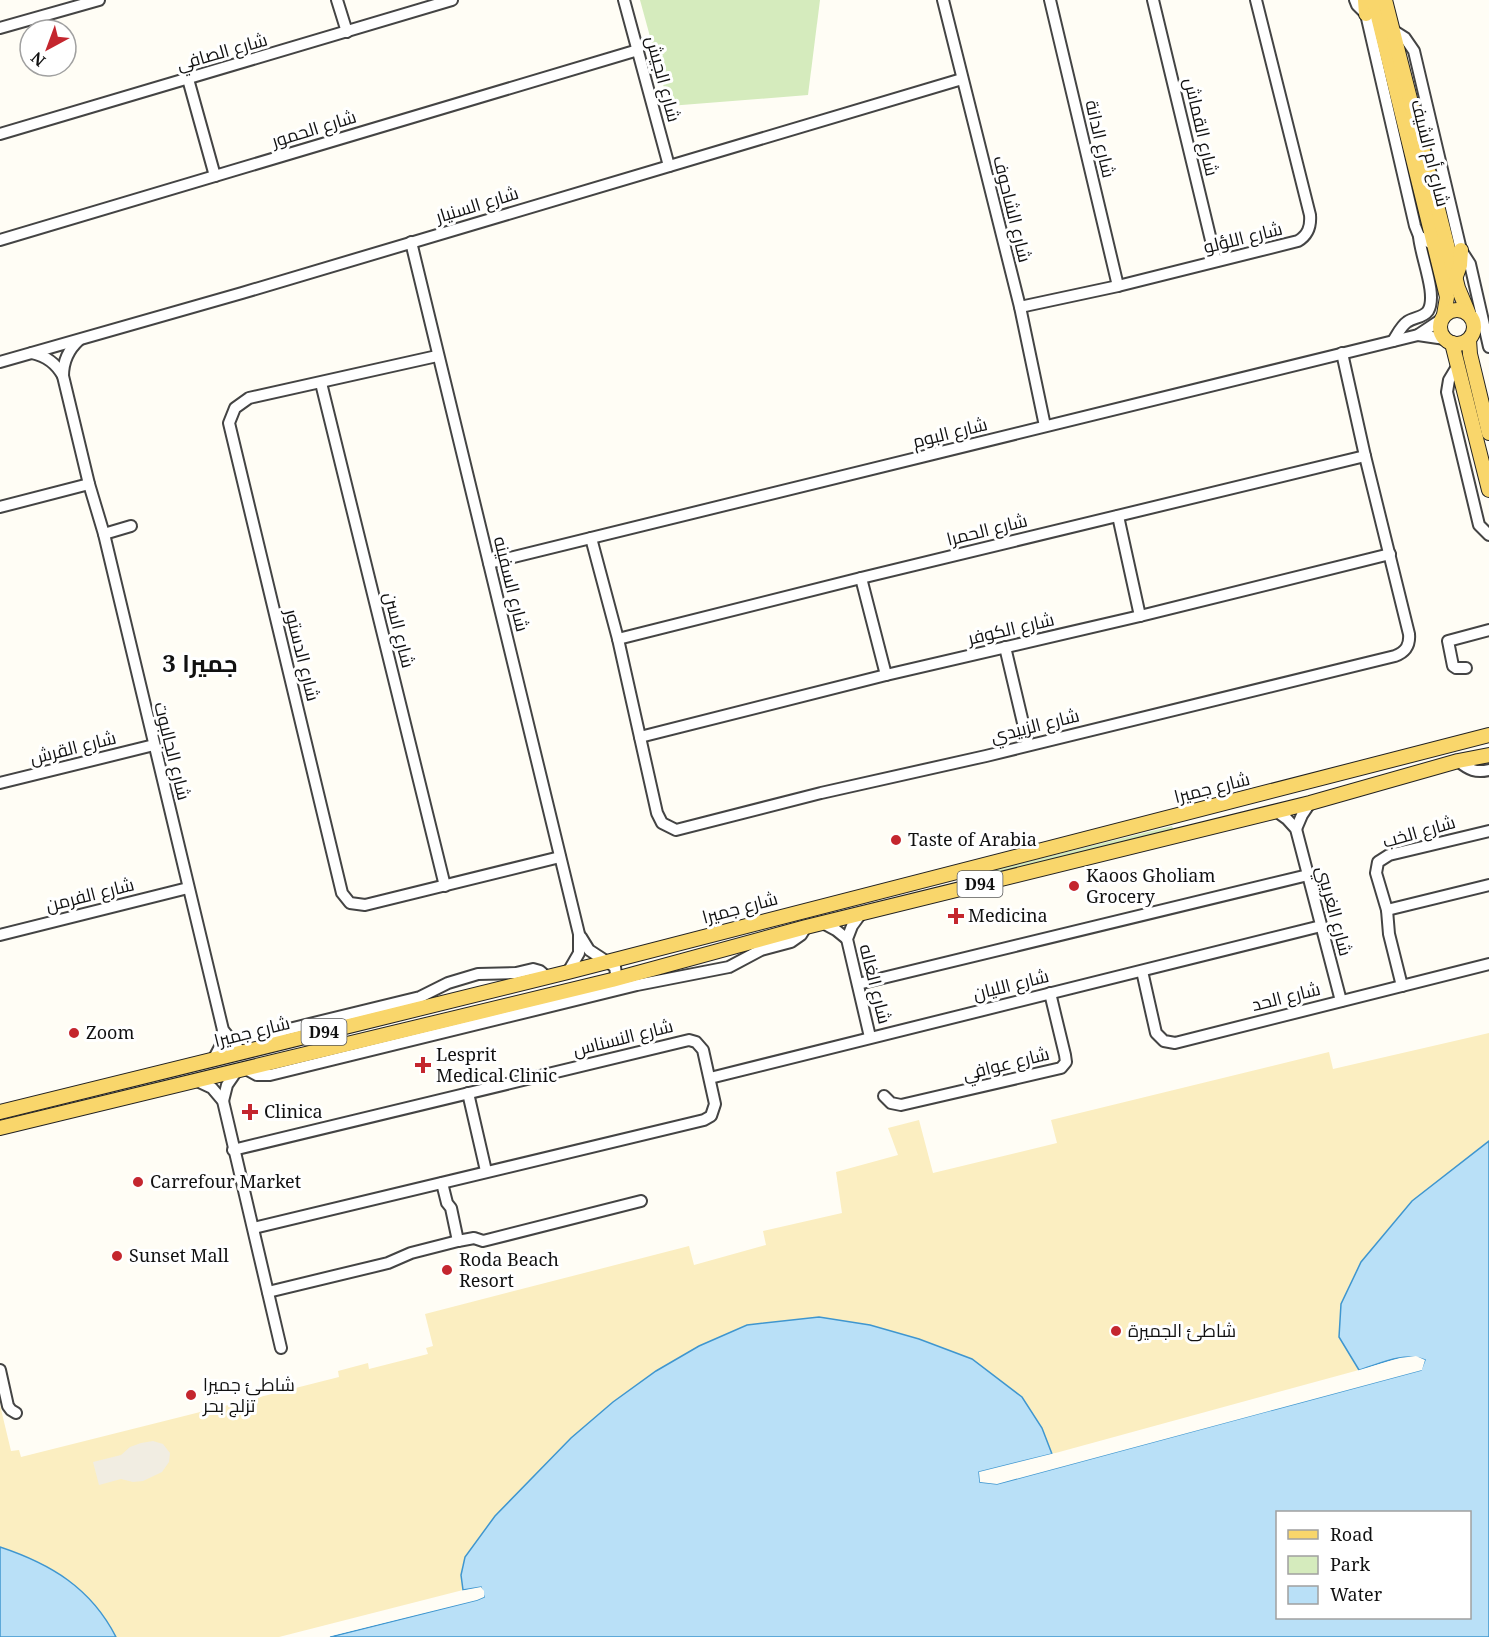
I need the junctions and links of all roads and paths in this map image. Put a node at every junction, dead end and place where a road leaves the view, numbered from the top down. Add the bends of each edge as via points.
1 (99, 0) edge
2 (337, 0) edge
3 (452, 0) edge
4 (624, 0) edge
5 (943, 0) edge
6 (1050, 0) edge
7 (1153, 0) edge
8 (1256, 0) edge
9 (1355, 0) edge
10 (1374, 0) edge
11 (1385, 0) edge
12 (1366, 7) edge
13 (0, 28) edge
14 (1394, 31) junction
15 (347, 32) junction
16 (638, 50) junction
17 (188, 79) junction
18 (962, 79) junction
19 (0, 134) edge
20 (669, 166) junction
21 (215, 176) junction
22 (1419, 236) junction
23 (0, 240) edge
24 (411, 242) junction
25 (1435, 246) junction
26 (1461, 250) junction
27 (1216, 261) junction
28 (1455, 278) junction
29 (1118, 286) junction
30 (1020, 307) junction
31 (1468, 312) junction
32 (1443, 317) junction
33 (1418, 335) junction
34 (81, 339) junction
35 (1469, 340) junction
36 (1393, 341) junction
37 (1449, 341) junction
38 (1489, 348) edge
39 (32, 353) junction
40 (1342, 353) junction
41 (437, 356) junction
42 (0, 362) edge
43 (1458, 365) junction
44 (63, 376) junction
45 (321, 382) junction
46 (1484, 402) edge
47 (1045, 426) junction
48 (1489, 433) edge
49 (1365, 456) junction
50 (89, 484) junction
51 (1489, 490) edge
52 (0, 507) edge
53 (1118, 516) junction
54 (131, 526) dead end
55 (104, 534) junction
56 (1489, 535) edge
57 (591, 538) junction
58 (1390, 554) junction
59 (489, 563) junction
60 (861, 578) junction
61 (1140, 616) junction
62 (1489, 630) edge
63 (618, 639) junction
64 (1005, 647) junction
65 (1466, 668) dead end
66 (886, 675) junction
67 (1489, 735) edge
68 (640, 737) junction
69 (1028, 744) junction
70 (154, 745) junction
71 (1489, 755) edge
72 (1458, 761) junction
73 (1489, 770) edge
74 (0, 783) edge
75 (1310, 803) junction
76 (1276, 811) junction
77 (1296, 829) junction
78 (1489, 831) edge
79 (560, 857) junction
80 (1308, 876) junction
81 (1489, 885) edge
82 (445, 886) junction
83 (188, 888) junction
84 (1387, 910) junction
85 (860, 915) junction
86 (823, 923) junction
87 (1322, 926) junction
88 (806, 927) junction
89 (0, 934) edge
90 (579, 934) junction
91 (847, 939) junction
92 (648, 951) junction
93 (608, 962) junction
94 (1489, 964) edge
95 (656, 969) junction
96 (1142, 971) junction
97 (568, 972) junction
98 (613, 980) junction
99 (858, 984) junction
100 (1402, 986) junction
101 (1050, 993) junction
102 (1341, 1000) junction
103 (223, 1030) junction
104 (870, 1037) junction
105 (242, 1053) junction
106 (213, 1060) junction
107 (241, 1070) junction
108 (710, 1078) junction
109 (197, 1081) junction
110 (468, 1093) junction
111 (885, 1096) dead end
112 (223, 1101) junction
113 (0, 1112) edge
114 (0, 1128) edge
115 (233, 1150) junction
116 (486, 1171) junction
117 (445, 1182) junction
118 (641, 1201) dead end
119 (254, 1228) junction
120 (458, 1241) junction
121 (268, 1292) junction
122 (281, 1348) dead end
123 (0, 1370) edge
124 (16, 1413) dead end

1 - 13 street
2 - 15 street
3 - 15 street, شارع الصافي
4 - 16 street, شارع الجيش
5 - 18 street, شارع الشاحوف
6 - 29 street, شارع الدانة
7 - 27 street, شارع القماش
8 - 27 street, شارع اللؤلو via 1311,221 1298,241
9 - 12 street via 1357,5
10 - 25 main road, شارع أم الشيف
11 - 14 main road, شارع أم الشيف
12 - 22 street
14 - 26 street via 1414,51
14 - 28 main road, شارع أم الشيف
15 - 17 street, شارع الصافي
16 - 20 street, شارع الجيش
16 - 21 street, شارع الحمور
17 - 19 street, شارع الصافي
17 - 21 street
18 - 20 street, شارع السنيار
18 - 30 street, شارع الشاحوف
20 - 24 street, شارع السنيار
21 - 23 street, شارع الحمور
22 - 25 street
22 - 36 street via 1430,304 1425,314 1405,323
24 - 34 street, شارع السنيار
24 - 41 street, شارع السفينه
25 - 32 main road, شارع أم الشيف via 1447,297
26 - 28 main road
26 - 38 street via 1470,264
27 - 29 street, شارع اللؤلو
28 - 31 main road, شارع أم الشيف
29 - 30 street, شارع اللؤلو
30 - 47 street, شارع الشاحوف
31 - 32 main road via 1458,309
31 - 35 main road via 1475,326
32 - 33 street, شارع البوم
32 - 37 main road via 1440,327
33 - 36 street, شارع البوم
33 - 37 street, شارع البوم
34 - 39 street, شارع السنيار
34 - 44 street via 68,354
35 - 37 main road via 1461,344
35 - 46 main road
36 - 40 street, شارع البوم
37 - 43 main road
39 - 42 street, شارع السنيار
39 - 44 street via 48,359
40 - 47 street, شارع البوم
40 - 49 street, شارع الزبيدي
41 - 45 street, شارع الدستور
41 - 59 street, شارع السفينه
43 - 51 main road
43 - 56 street via 1447,392 1479,525
44 - 50 street, شارع الجالبوت
45 - 82 street, شارع السن
45 - 82 street, شارع الدستور via 249,398 235,408 229,423 342,893 350,903 360,906
46 - 48 main road
47 - 57 street, شارع البوم
49 - 53 street, شارع الحمرا
49 - 58 street, شارع الزبيدي
50 - 52 street
50 - 55 street, شارع الجالبوت
53 - 60 street, شارع الحمرا
53 - 61 street
54 - 55 street
55 - 70 street, شارع الجالبوت
57 - 59 street, شارع البوم
57 - 63 street, شارع الزبيدي
58 - 61 street, شارع الكوفر
58 - 69 street, شارع الزبيدي via 1409,634 1408,645 1401,654
59 - 79 street, شارع السفينه
60 - 63 street, شارع الحمرا
60 - 66 street
61 - 64 street, شارع الكوفر
62 - 65 street via 1448,641 1453,666
63 - 68 street, شارع الزبيدي
64 - 66 street, شارع الكوفر
64 - 69 street
66 - 68 street, شارع الكوفر
67 - 92 main road, شارع جميرا / D94
68 - 69 street, شارع الزبيدي via 657,813 662,823 676,830
70 - 74 street, شارع القرش
70 - 83 street, شارع الجالبوت
71 - 72 main road, شارع جميرا / D94
72 - 73 street via 1471,770
72 - 75 main road, شارع جميرا / D94
75 - 76 main road, شارع جميرا / D94
75 - 77 street
76 - 77 street
76 - 85 main road, شارع جميرا / D94
77 - 80 street, شارع الغريبي
78 - 84 street, شارع الخب via 1381,859 1376,873
79 - 82 street, شارع الدستور
79 - 90 street, شارع السفينه
80 - 87 street, شارع الغريبي
80 - 99 street
81 - 84 street
83 - 89 street, شارع الفرمن
83 - 103 street, شارع الجالبوت
84 - 100 street, شارع الخب
85 - 86 main road, شارع جميرا / D94
85 - 91 street, شارع الغاله
86 - 88 main road, شارع جميرا / D94
86 - 91 street, شارع الغاله
87 - 96 street, شارع الليان
87 - 102 street, شارع الغريبي
88 - 95 main road, شارع جميرا / D94
88 - 107 street via 791,942 760,950 729,967 646,983 270,1075
90 - 93 street, شارع السفينه via 589,950
90 - 97 street, شارع السفينه via 579,953
91 - 99 street, شارع الغاله
92 - 93 main road, شارع جميرا / D94
92 - 95 main road via 645,962
93 - 97 main road, شارع جميرا / D94
93 - 98 street via 616,970
94 - 100 street, شارع الحد
95 - 98 main road, شارع جميرا / D94
96 - 101 street, شارع الليان
96 - 102 street, شارع الحد via 1156,1033 1171,1043
97 - 105 main road, شارع جميرا / D94
98 - 107 main road, شارع جميرا / D94
99 - 104 street, شارع الغاله
100 - 102 street, شارع الحد
101 - 104 street, شارع الليان
101 - 111 street, شارع عوافي via 1065,1055 1066,1062 1061,1068 902,1105 891,1103
103 - 105 street, شارع الجالبوت
103 - 106 street
104 - 108 street, شارع الليان
105 - 106 main road, شارع جميرا / D94
106 - 113 main road, شارع جميرا / D94
107 - 109 main road, شارع جميرا / D94
107 - 112 street via 227,1085
108 - 110 street, شارع النسناس via 704,1050 689,1040
108 - 116 street, شارع النسناس via 715,1108 704,1120
109 - 112 street via 212,1088
109 - 114 main road, شارع جميرا / D94
110 - 115 street, شارع النسناس
110 - 116 street
112 - 115 street
115 - 119 street
116 - 117 street, شارع النسناس
117 - 119 street, شارع النسناس
117 - 120 street via 454,1202 451,1208
118 - 120 street via 483,1241
119 - 121 street
120 - 121 street via 388,1263
121 - 122 street
123 - 124 street via 8,1406

